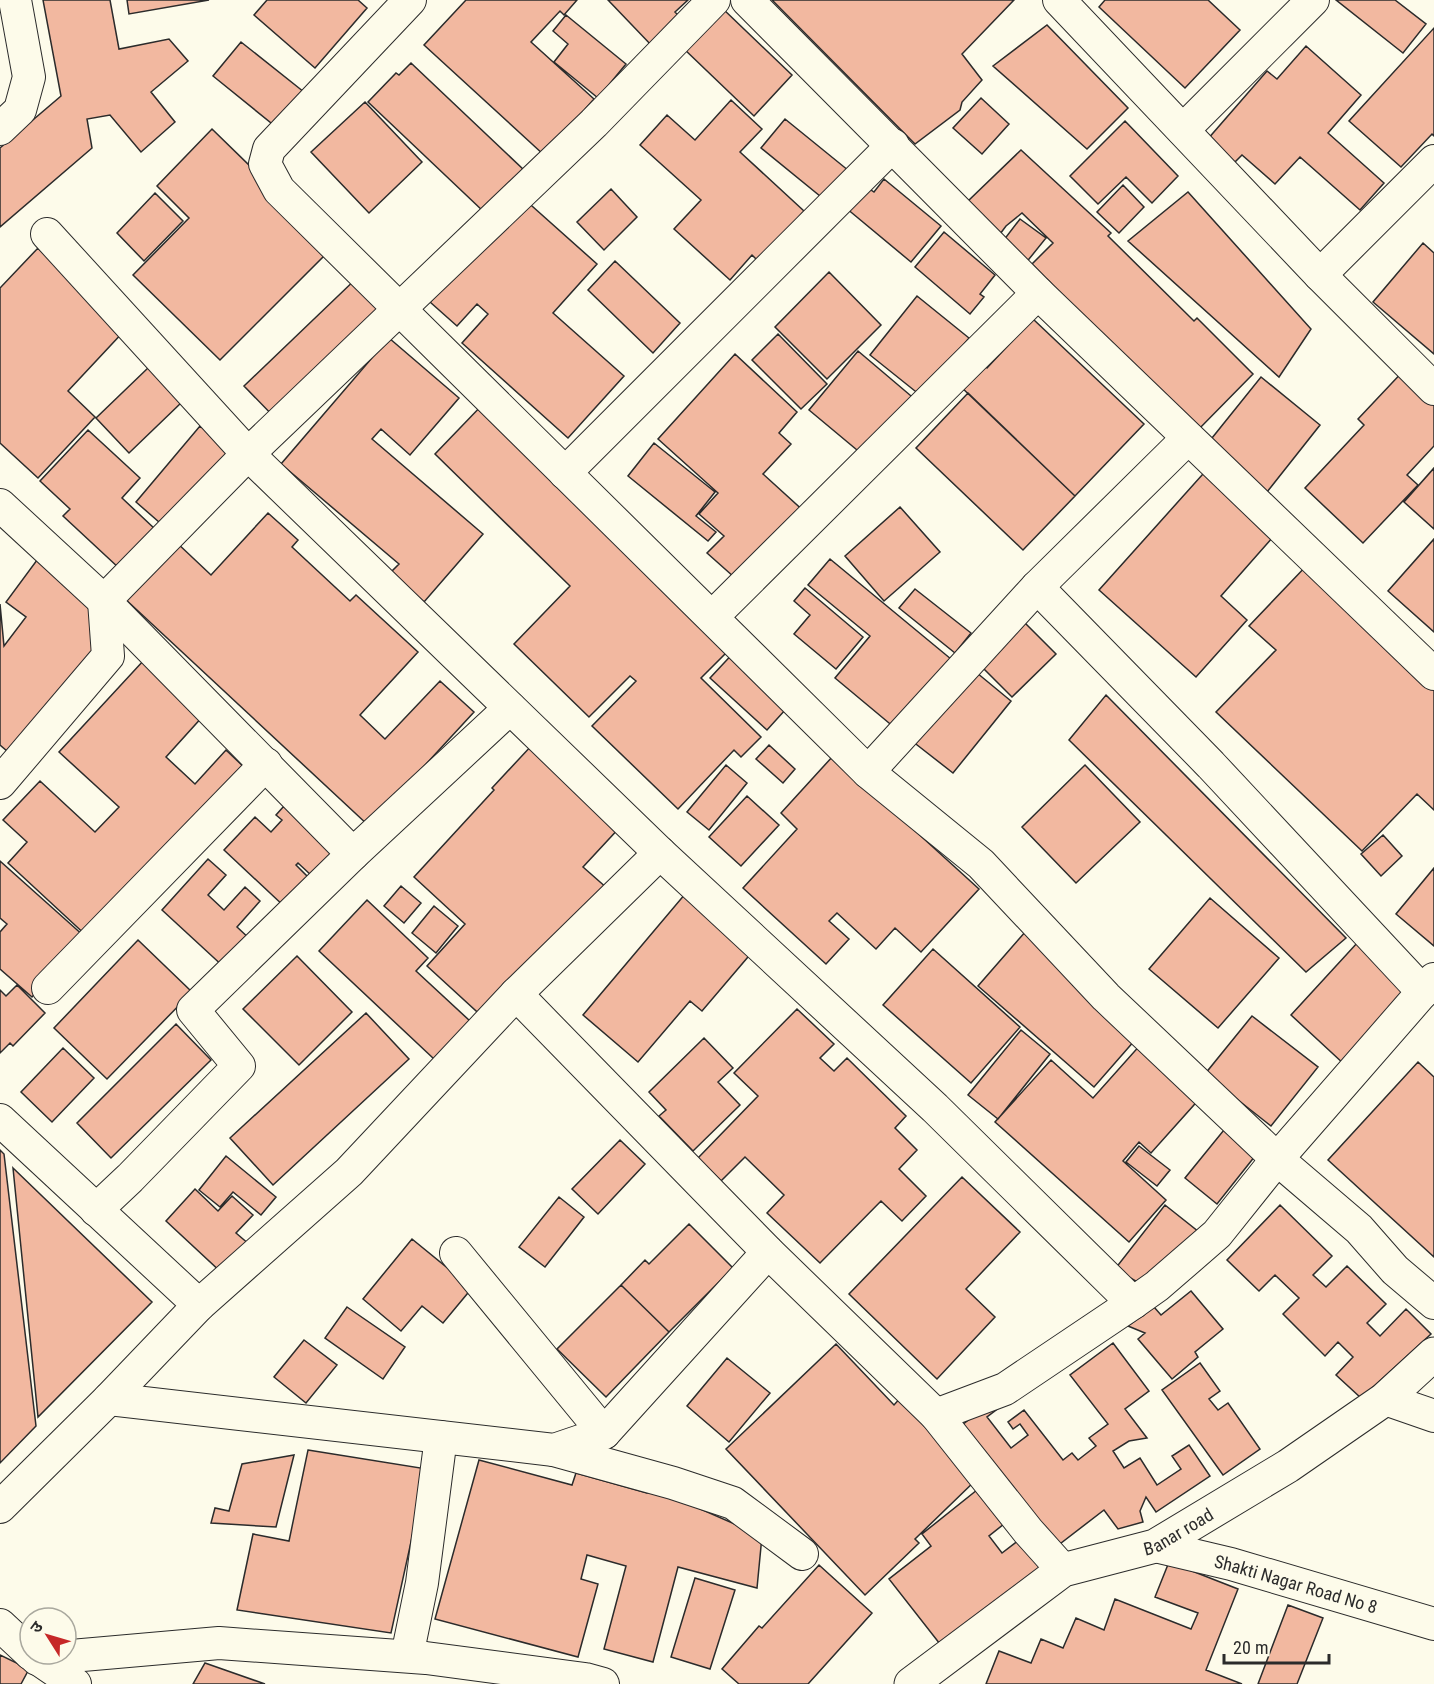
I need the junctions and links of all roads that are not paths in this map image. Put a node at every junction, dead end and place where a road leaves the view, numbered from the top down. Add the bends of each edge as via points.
1 (15, 0) edge
2 (410, 0) edge
3 (714, 0) edge
4 (747, 0) edge
5 (1059, 0) edge
6 (1313, 0) edge
7 (0, 129) edge
8 (1183, 130) junction
9 (893, 145) junction
10 (1434, 160) edge
11 (47, 234) dead end
12 (1320, 275) junction
13 (1038, 293) junction
14 (399, 309) junction
15 (1434, 388) edge
16 (1188, 438) junction
17 (248, 454) junction
18 (565, 472) junction
19 (0, 505) edge
20 (1037, 587) junction
21 (104, 601) junction
22 (712, 616) junction
23 (1434, 674) edge
24 (510, 708) junction
25 (266, 765) junction
26 (868, 772) junction
27 (0, 783) edge
28 (660, 853) junction
29 (353, 854) junction
30 (1429, 985) edge
31 (48, 988) dead end
32 (516, 994) junction
33 (0, 1120) edge
34 (1276, 1160) junction
35 (96, 1210) junction
36 (768, 1252) junction
37 (456, 1253) dead end
38 (1133, 1303) junction
39 (1434, 1303) edge
40 (199, 1305) junction
41 (1434, 1354) edge
42 (109, 1399) junction
43 (1385, 1399) junction
44 (936, 1415) junction
45 (1434, 1416) edge
46 (604, 1433) junction
47 (441, 1437) junction
48 (554, 1450) junction
49 (0, 1507) edge
50 (1155, 1546) junction
51 (802, 1554) dead end
52 (1063, 1570) junction
53 (1434, 1624) edge
54 (0, 1625) edge
55 (18, 1641) edge
56 (78, 1652) edge
57 (407, 1656) junction
58 (47, 1666) edge
59 (69, 1683) edge
60 (603, 1684) edge
61 (914, 1684) edge

1 - 7 street via 29,77 21,110
2 - 14 street via 269,149 265,164 279,190
3 - 14 street via 594,123
4 - 9 street
5 - 8 street
6 - 8 street
8 - 12 street
9 - 13 street
9 - 18 street
10 - 12 street
11 - 17 street
12 - 15 street
13 - 16 street
13 - 22 street
14 - 17 street
14 - 18 street
16 - 20 street
16 - 23 street
17 - 21 street
17 - 24 street
18 - 22 street
19 - 21 street
20 - 26 street
20 - 30 street
21 - 25 street
21 - 27 street via 108,656
22 - 26 street
24 - 28 street
24 - 29 street
25 - 29 street
25 - 31 street
26 - 34 street via 981,864 1106,997
28 - 32 street
28 - 38 street via 935,1108
29 - 35 street via 193,1010 239,1066
30 - 34 street
32 - 36 street
32 - 40 street via 349,1172
33 - 35 street
34 - 38 street via 1216,1234
34 - 39 street via 1359,1229 1395,1270
35 - 40 street
36 - 44 street
36 - 46 street
37 - 46 street
38 - 44 street via 1005,1389
40 - 42 street
41 - 43 street, Banar road
42 - 47 street
42 - 49 street
43 - 45 street
43 - 50 street, Banar road via 1288,1466
44 - 52 street
46 - 48 street
47 - 48 street
47 - 57 street via 422,1583
48 - 51 street via 733,1503
50 - 52 street, Banar road
50 - 53 street, Shakti Nagar Road No 8 via 1231,1564
52 - 61 street, Banar road
54 - 55 street
56 - 57 street via 219,1643
57 - 60 street
58 - 59 street

